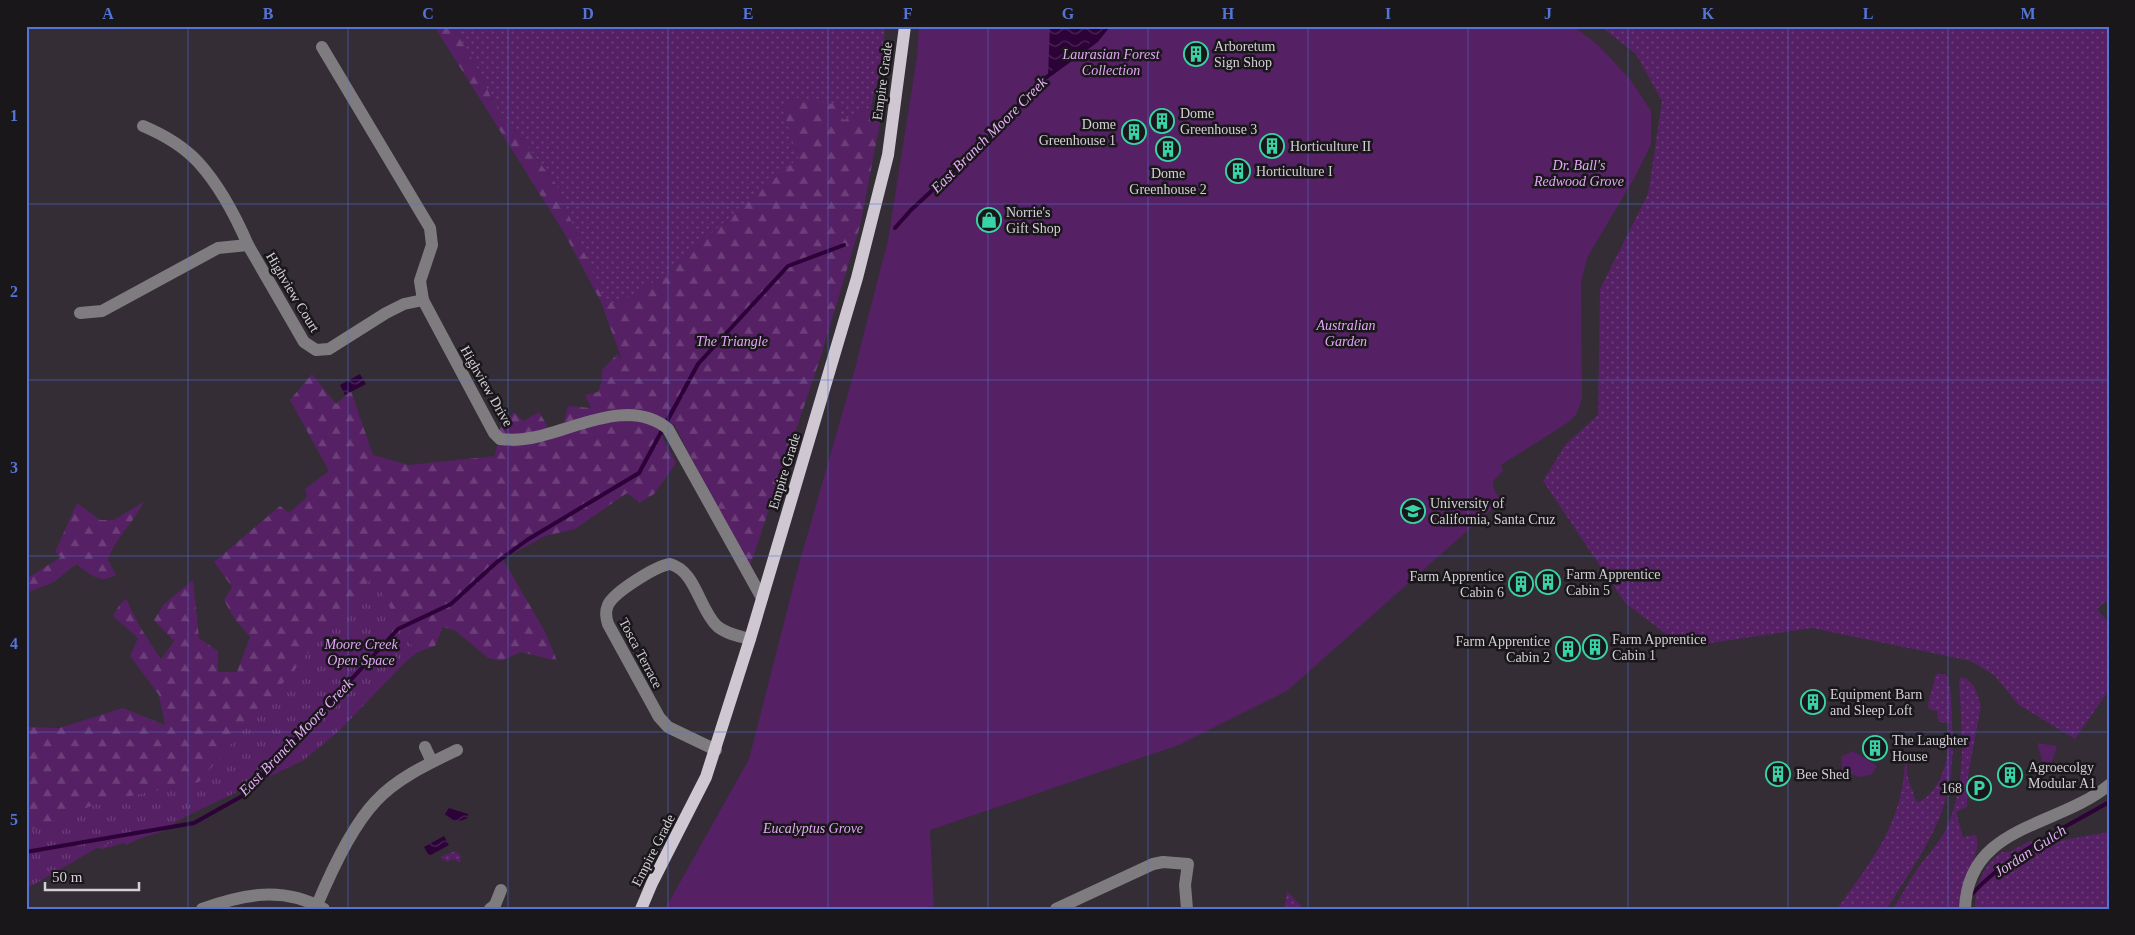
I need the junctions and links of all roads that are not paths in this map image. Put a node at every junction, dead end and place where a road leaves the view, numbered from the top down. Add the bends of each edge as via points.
1 (905, 26) edge
2 (322, 48) dead end
3 (143, 126) dead end
4 (248, 245) junction
5 (423, 300) junction
6 (80, 313) dead end
7 (762, 598) junction
8 (750, 639) junction
9 (425, 747) dead end
10 (457, 750) dead end
11 (716, 750) junction
12 (432, 762) junction
13 (2109, 785) edge
14 (501, 890) dead end
15 (321, 907) edge
16 (202, 909) edge
17 (490, 909) edge
18 (641, 909) edge
19 (1056, 909) edge
20 (1187, 909) edge
21 (1965, 909) edge

1 - 7 main road, Empire Grade via 888,154 869,230 842,333
2 - 5 street, Highview Drive via 430,228 432,245 420,281
3 - 4 street, Highview Court via 161,134 198,162 230,208
4 - 5 street, Highview Court via 304,342 316,350 330,349 386,313 404,304
4 - 6 street, Highview Court via 218,248 102,311
5 - 7 street, Highview Drive via 487,421 500,439 531,438 611,415 651,420 668,429
7 - 8 main road, Empire Grade
8 - 11 main road, Empire Grade
8 - 11 street, Tosca Terrace via 716,625 684,571 670,564 656,568 613,598 605,614 659,717 676,733
9 - 12 street
10 - 12 street
11 - 18 main road, Empire Grade
12 - 15 street via 376,800 362,817
13 - 21 street via 2063,812 2004,837 1990,848 1972,874
14 - 17 street
15 - 16 street via 286,894 258,893
19 - 20 street via 1143,868 1163,862 1188,864 1185,885

